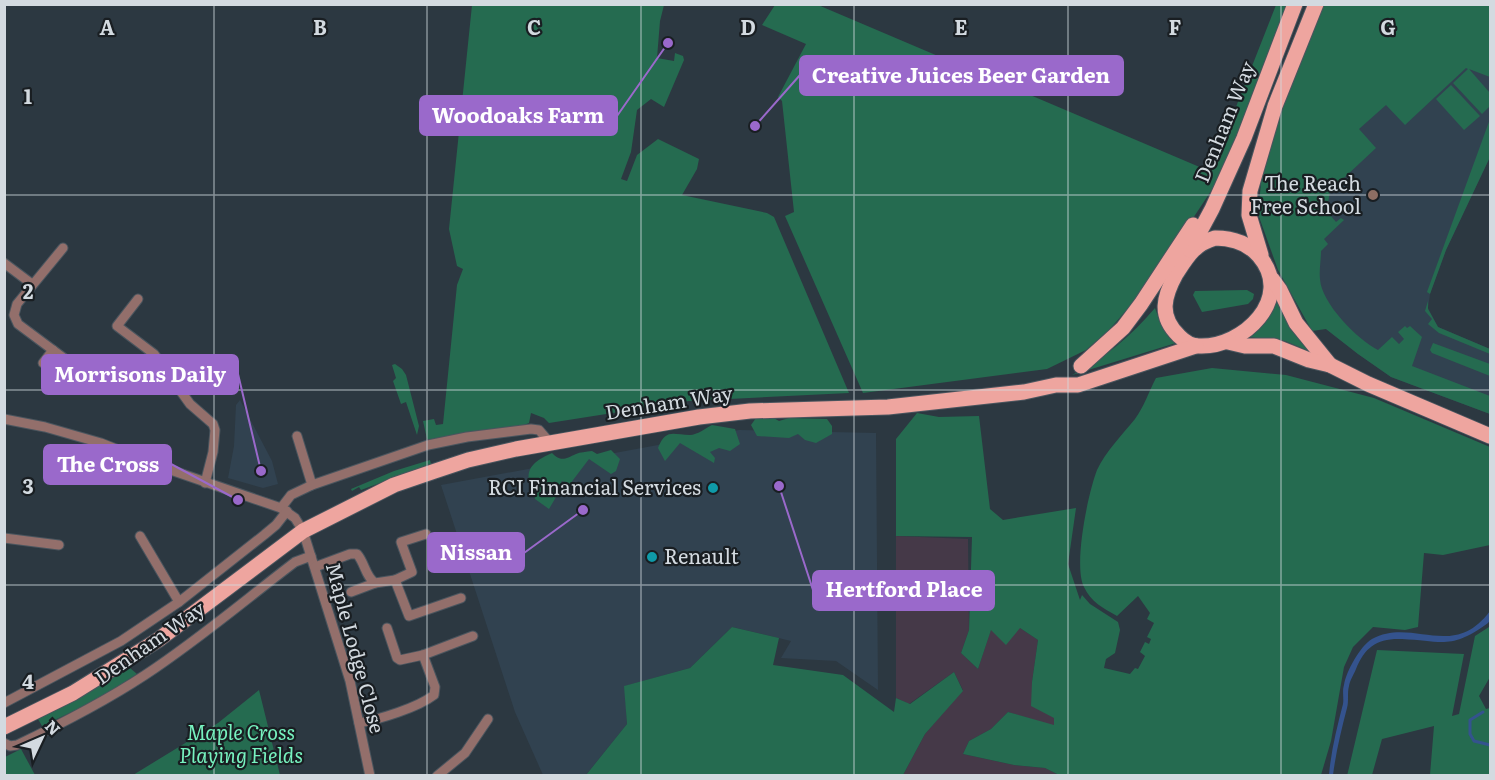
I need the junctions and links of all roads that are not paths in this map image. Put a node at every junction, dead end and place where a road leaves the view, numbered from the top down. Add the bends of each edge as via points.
1 (1295, 4) edge
2 (1316, 4) edge
3 (1223, 183) junction
4 (63, 248) dead end
5 (1189, 253) junction
6 (1263, 261) junction
7 (4, 263) edge
8 (1272, 279) junction
9 (32, 284) junction
10 (1167, 290) junction
11 (138, 298) dead end
12 (14, 318) junction
13 (4, 322) edge
14 (1228, 342) junction
15 (1196, 346) junction
16 (53, 350) junction
17 (65, 359) dead end
18 (44, 363) dead end
19 (1330, 365) junction
20 (1081, 366) junction
21 (1056, 385) junction
22 (4, 419) edge
23 (297, 436) dead end
24 (1491, 436) edge
25 (551, 444) junction
26 (205, 483) junction
27 (312, 485) junction
28 (284, 509) junction
29 (303, 531) junction
30 (426, 534) dead end
31 (140, 536) dead end
32 (4, 538) edge
33 (59, 545) dead end
34 (311, 556) junction
35 (315, 567) junction
36 (395, 580) junction
37 (375, 583) junction
38 (351, 592) dead end
39 (461, 598) dead end
40 (179, 602) junction
41 (387, 628) dead end
42 (473, 636) dead end
43 (423, 655) junction
44 (4, 703) edge
45 (488, 719) dead end
46 (359, 723) junction
47 (4, 727) edge
48 (4, 743) edge
49 (370, 776) edge
50 (437, 776) edge

1 - 3 main road, Denham Way
2 - 6 main road, Denham Way via 1275,106 1250,191 1251,228
3 - 5 main road, Denham Way
3 - 20 main road via 1123,328
4 - 9 street
5 - 6 main road via 1206,241 1223,238 1253,249
5 - 10 main road
6 - 8 main road
7 - 9 street
8 - 14 main road via 1263,312
8 - 19 main road via 1296,323
9 - 12 street via 17,304
10 - 15 main road via 1164,306 1170,325 1180,337
10 - 20 main road, Denham Way via 1117,341
11 - 26 street via 117,326 154,354 190,404 213,424 213,452
12 - 13 street
12 - 16 street
14 - 15 main road
14 - 19 main road via 1274,346
15 - 21 main road, Denham Way via 1078,385
16 - 17 street
16 - 18 street
19 - 24 main road
20 - 21 main road, Denham Way
21 - 25 main road, Denham Way via 888,407 750,411
22 - 26 street via 101,443
23 - 27 street
25 - 27 street, Denham Way via 539,430 531,429 467,438 428,445
25 - 29 main road, Denham Way via 498,453 393,485
26 - 28 street
27 - 28 street, Denham Way via 291,495
28 - 29 street
28 - 40 street, Denham Way via 264,535
29 - 34 street, Maple Lodge Close
29 - 47 main road, Denham Way via 158,640 73,693
30 - 36 street via 401,542 412,572
31 - 40 street
32 - 33 street
34 - 35 street, Maple Lodge Close
34 - 48 street, Denham Way via 295,562 121,690 17,745
35 - 37 street via 357,554
35 - 46 street, Maple Lodge Close
36 - 37 street
36 - 39 street via 409,616
37 - 38 street
40 - 44 street, Denham Way via 112,646
41 - 43 street via 397,658 405,661
42 - 43 street
43 - 46 street via 435,687 434,696
45 - 50 street via 465,753
46 - 49 street, Maple Lodge Close

